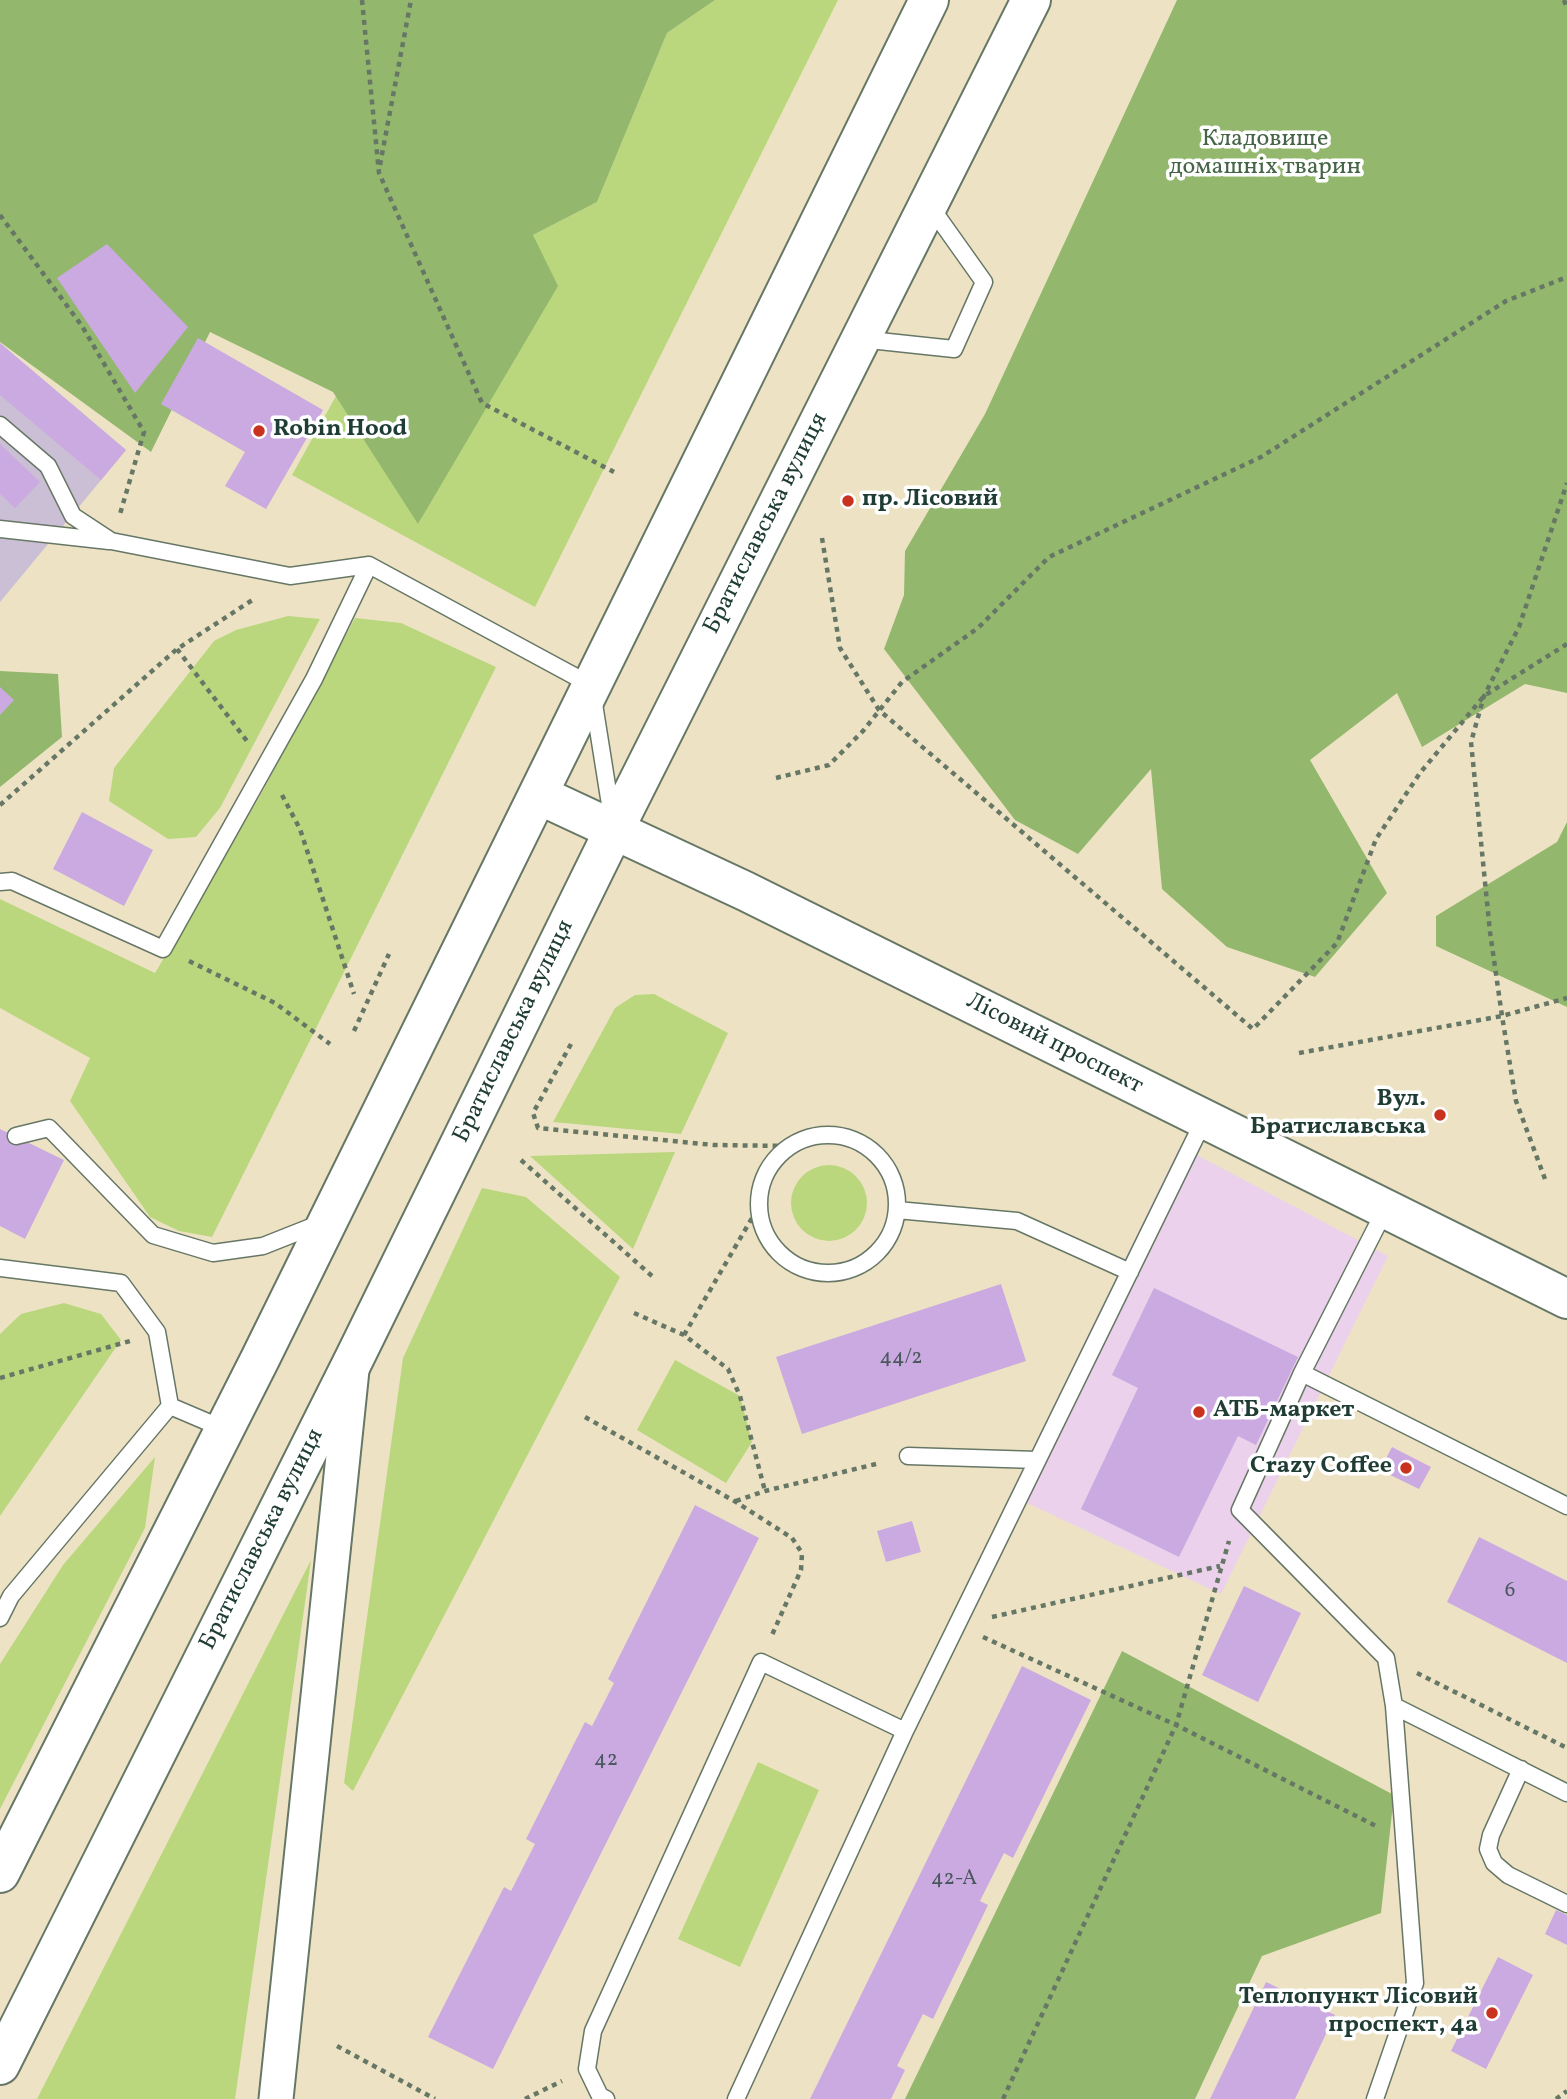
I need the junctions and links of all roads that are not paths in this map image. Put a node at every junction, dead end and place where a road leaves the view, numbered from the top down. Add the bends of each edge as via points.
1 (929, 0) edge
2 (1031, 0) edge
3 (928, 204) junction
4 (860, 339) junction
5 (0, 425) edge
6 (0, 529) edge
7 (111, 541) junction
8 (369, 565) junction
9 (591, 685) junction
10 (539, 795) junction
11 (614, 830) junction
12 (0, 882) edge
13 (1204, 1120) junction
14 (16, 1136) dead end
15 (897, 1210) junction
16 (1385, 1210) junction
17 (327, 1221) junction
18 (0, 1268) edge
19 (1129, 1272) junction
20 (1567, 1299) edge
21 (354, 1359) junction
22 (1302, 1373) junction
23 (170, 1406) junction
24 (224, 1429) junction
25 (908, 1456) road end
26 (1037, 1460) junction
27 (1567, 1506) edge
28 (0, 1618) edge
29 (1394, 1706) junction
30 (905, 1731) junction
31 (1521, 1769) junction
32 (1567, 1793) edge
33 (0, 1873) edge
34 (1567, 1904) edge
35 (0, 2065) edge
36 (276, 2099) edge
37 (606, 2099) edge
38 (736, 2099) edge
39 (1375, 2099) edge

1 - 9 main road
2 - 3 main road, Братиславська вулиця
3 - 4 main road, Братиславська вулиця
3 - 4 lane via 984,282 954,348
4 - 11 main road, Братиславська вулиця
5 - 7 lane via 48,466 73,516
6 - 7 lane
7 - 8 lane via 290,576
8 - 9 lane
8 - 12 lane via 314,679 163,949 12,881
9 - 10 main road
9 - 11 lane
10 - 11 main road, Лісовий проспект
10 - 17 main road
11 - 13 main road, Лісовий проспект
11 - 21 main road, Братиславська вулиця
13 - 16 main road, Лісовий проспект
13 - 19 lane
14 - 17 lane via 49,1128 153,1235 213,1253 263,1246
15 - 15 lane via 892,1233 879,1252 838,1272 815,1272 793,1263 775,1248 759,1206 762,1183 773,1162 790,1146 810,1137 832,1135 854,1139 887,1167 896,1188
15 - 19 lane via 1017,1221
16 - 20 main road, Лісовий проспект
16 - 22 lane
17 - 24 main road
18 - 23 lane via 121,1283 157,1332
19 - 26 lane
21 - 35 main road, Братиславська вулиця
21 - 36 street
22 - 27 lane
22 - 29 lane via 1240,1510 1386,1658
23 - 24 lane
23 - 28 lane via 11,1597
24 - 33 main road
25 - 26 lane
26 - 30 lane
29 - 31 lane
29 - 39 lane via 1415,1983
30 - 37 lane via 761,1662 593,2031 587,2069
30 - 38 lane
31 - 32 lane
31 - 34 lane via 1488,1849 1494,1863 1508,1875

